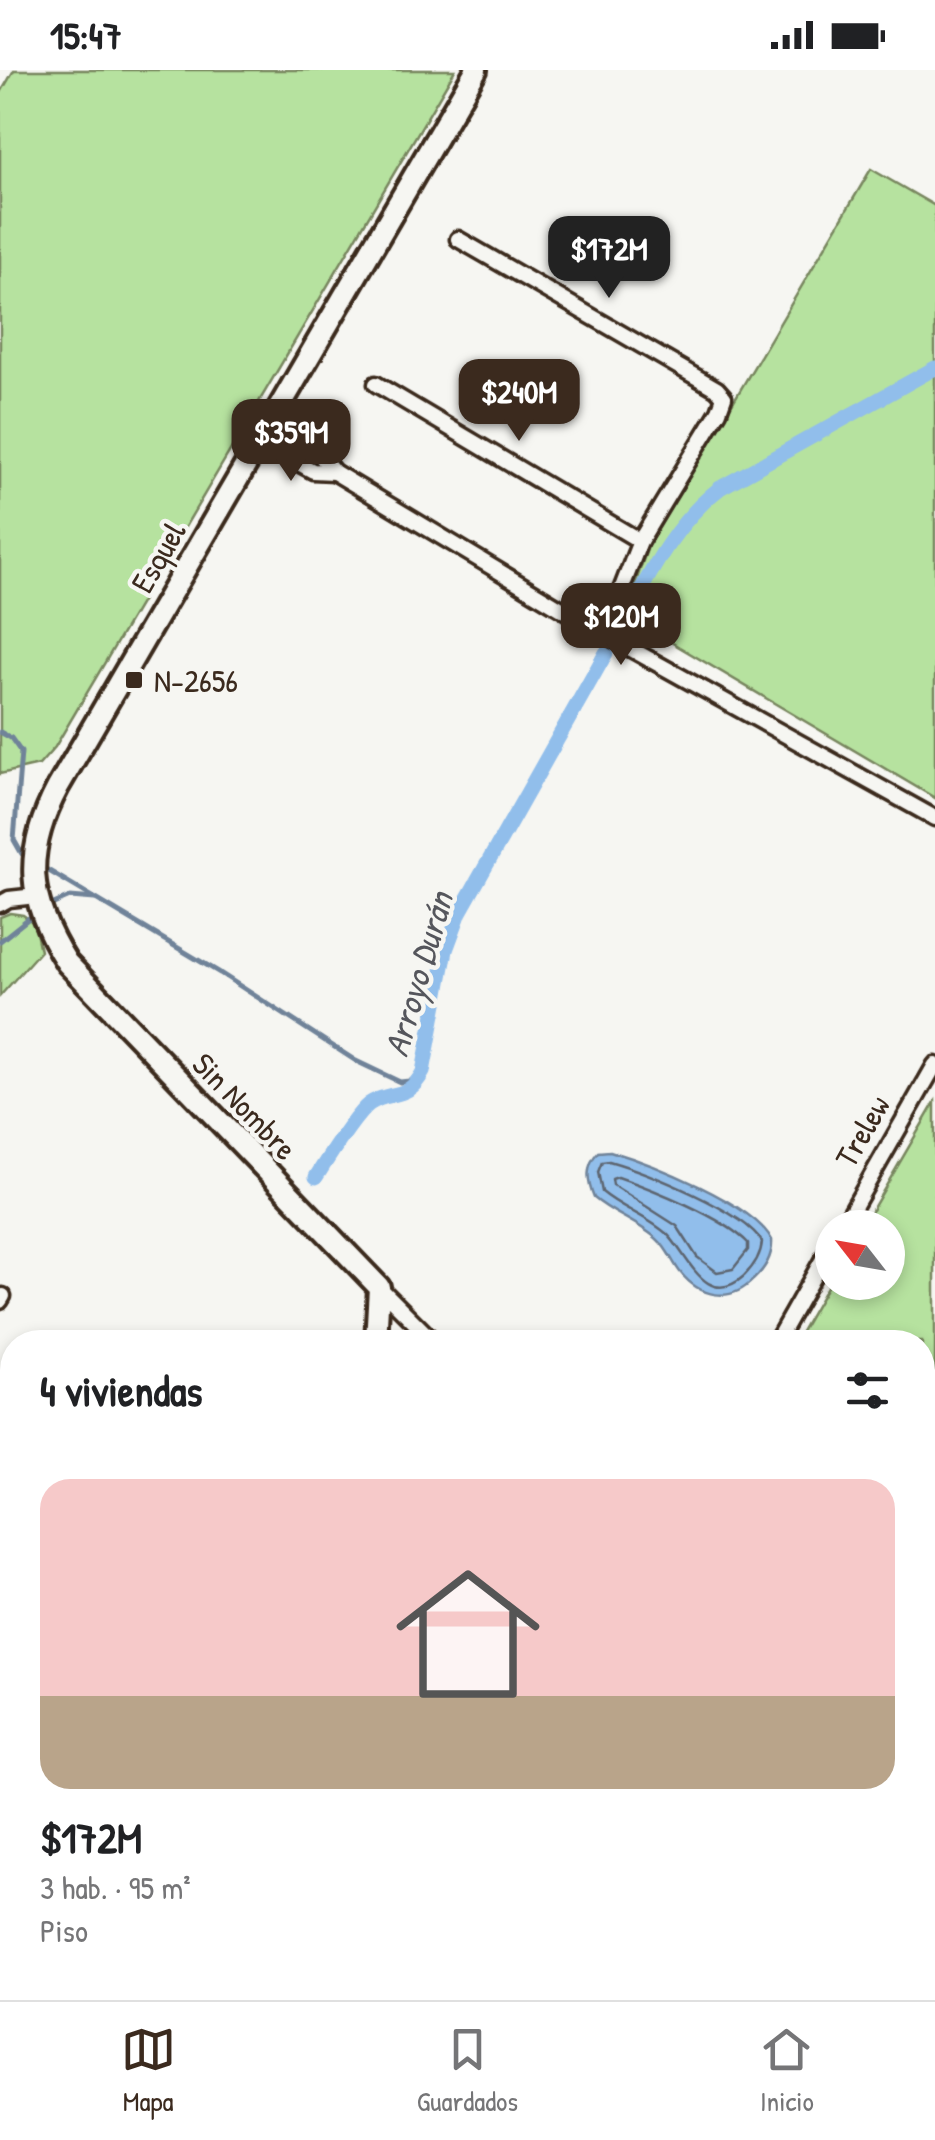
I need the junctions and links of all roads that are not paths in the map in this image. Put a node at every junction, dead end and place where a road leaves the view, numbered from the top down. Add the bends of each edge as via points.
1 (476, 70) edge
2 (458, 238) dead end
3 (376, 384) dead end
4 (264, 433) junction
5 (640, 542) junction
6 (604, 634) junction
7 (935, 818) edge
8 (36, 896) junction
9 (0, 904) edge
10 (935, 1064) edge
11 (852, 1210) edge
12 (815, 1274) edge
13 (379, 1287) junction
14 (377, 1330) edge
15 (422, 1330) edge
16 (783, 1330) edge

1 - 4 main road, Esquel
2 - 5 street via 721,392 720,411
3 - 5 street
4 - 6 street via 321,456 334,472
4 - 8 main road, Esquel via 47,808 34,850
5 - 6 street
6 - 7 street
8 - 9 street
8 - 13 main road, Sin Nombre via 54,942 82,982
10 - 11 street, Trelew
12 - 16 street
13 - 14 main road
13 - 15 street, Sin Nombre

